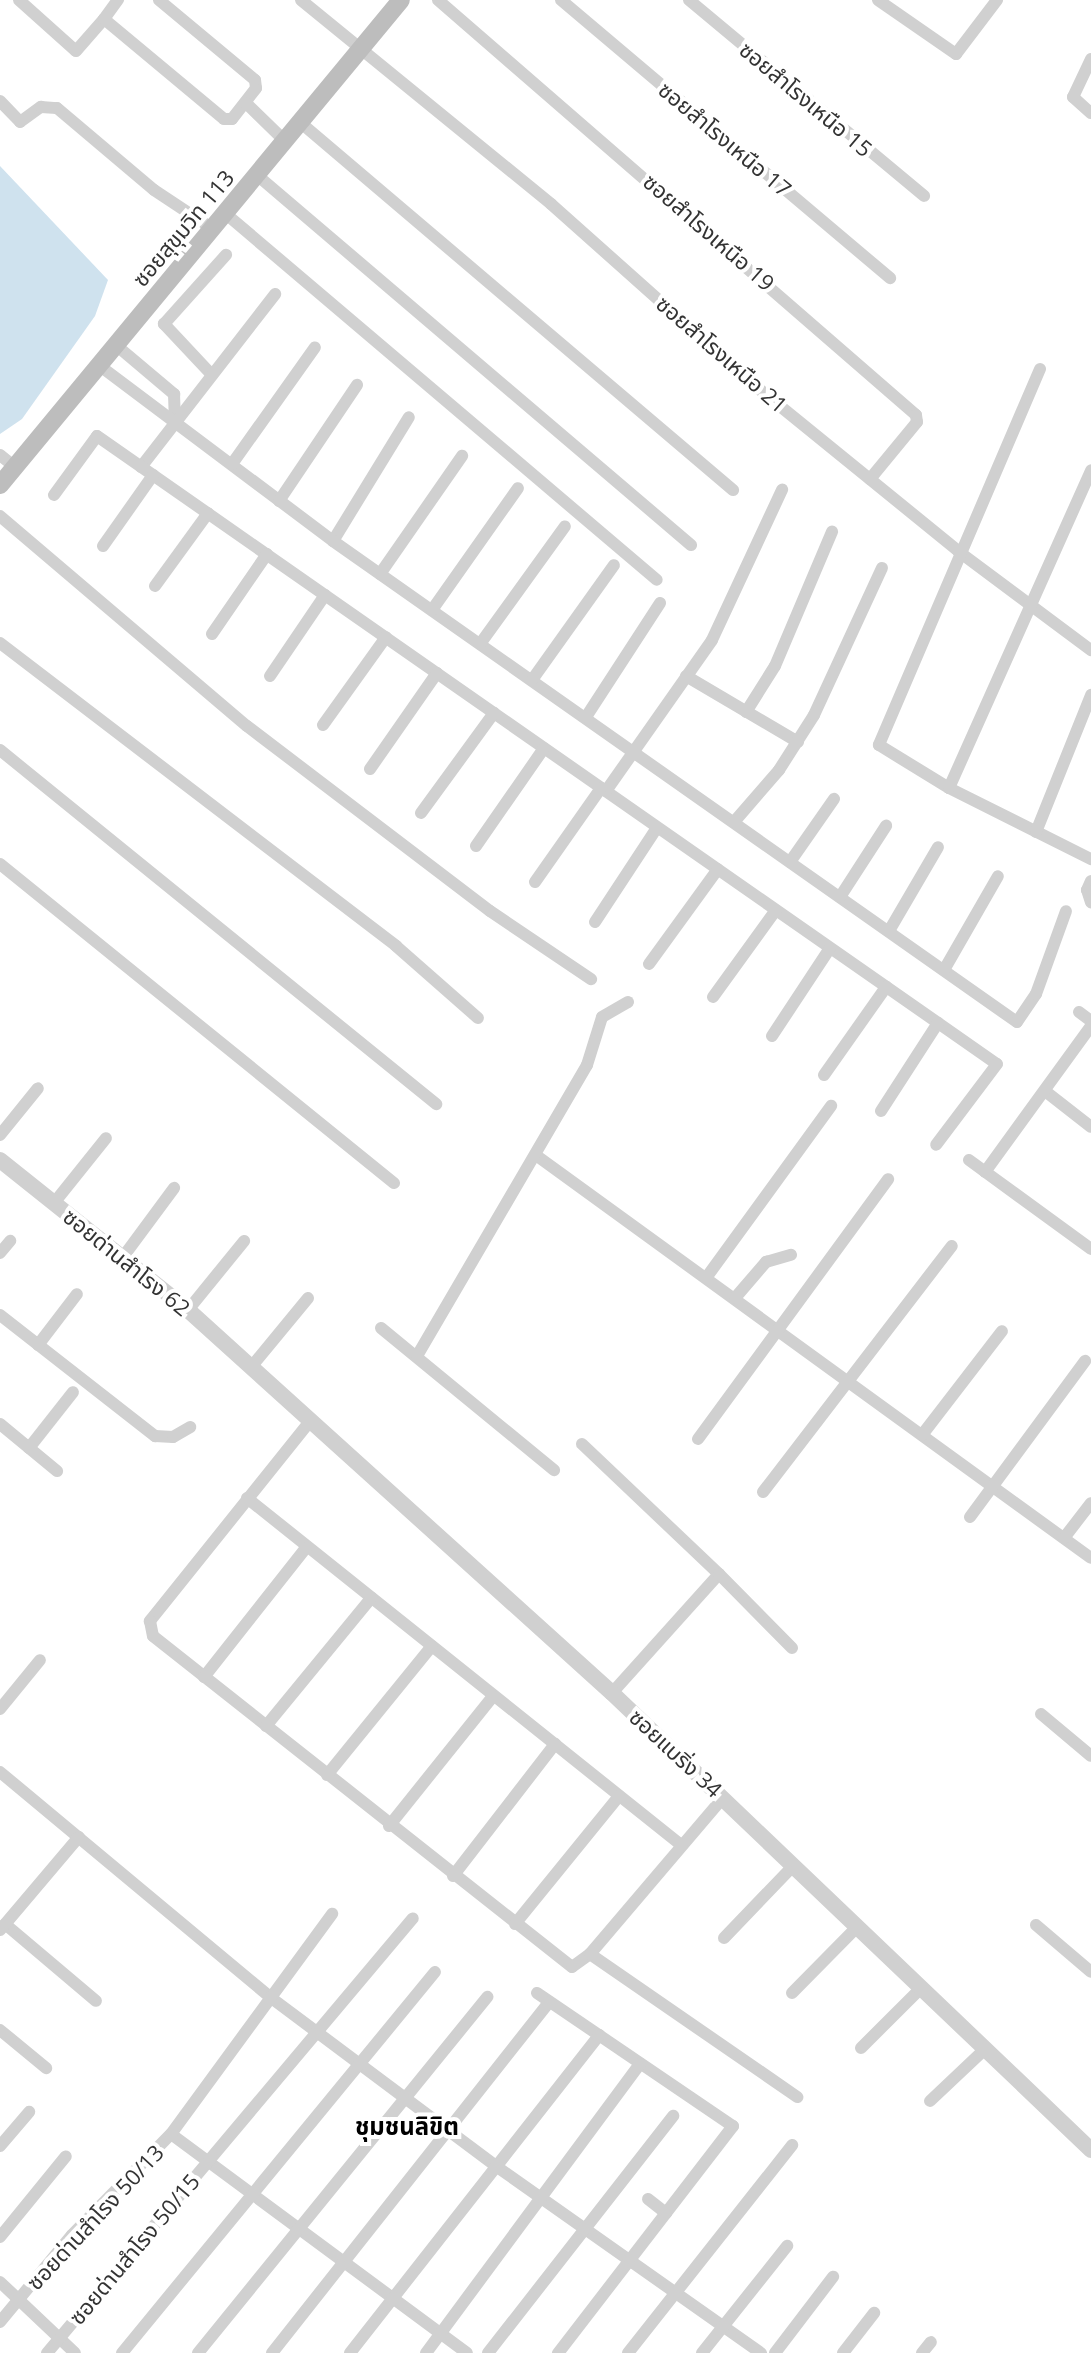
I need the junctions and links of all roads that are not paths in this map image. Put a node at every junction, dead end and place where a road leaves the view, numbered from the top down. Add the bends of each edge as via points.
1 (19, 0) edge
2 (118, 0) edge
3 (159, 0) edge
4 (301, 0) edge
5 (401, 0) edge
6 (438, 0) edge
7 (561, 0) edge
8 (689, 0) edge
9 (878, 0) edge
10 (997, 0) edge
11 (104, 19) junction
12 (360, 49) junction
13 (1091, 59) edge
14 (0, 101) edge
15 (246, 103) junction
16 (1091, 113) edge
17 (301, 123) junction
18 (286, 142) junction
19 (258, 176) junction
20 (924, 196) dead end
21 (226, 214) junction
22 (213, 229) junction
23 (226, 255) dead end
24 (890, 278) dead end
25 (275, 294) dead end
26 (117, 346) junction
27 (315, 347) dead end
28 (100, 366) junction
29 (1040, 369) dead end
30 (211, 374) junction
31 (357, 385) dead end
32 (409, 417) dead end
33 (175, 418) junction
34 (462, 456) dead end
35 (7, 461) edge
36 (232, 464) junction
37 (141, 467) junction
38 (1091, 470) edge
39 (153, 475) junction
40 (870, 479) junction
41 (0, 485) edge
42 (518, 488) dead end
43 (733, 490) dead end
44 (782, 490) dead end
45 (54, 495) dead end
46 (279, 501) junction
47 (208, 513) junction
48 (0, 516) edge
49 (565, 526) dead end
50 (832, 532) dead end
51 (333, 541) junction
52 (691, 545) dead end
53 (103, 546) dead end
54 (958, 551) junction
55 (267, 554) junction
56 (614, 565) dead end
57 (882, 568) dead end
58 (380, 574) junction
59 (657, 580) dead end
60 (155, 586) dead end
61 (325, 595) junction
62 (660, 603) dead end
63 (1030, 608) junction
64 (432, 610) junction
65 (212, 634) dead end
66 (386, 637) junction
67 (0, 643) edge
68 (480, 644) junction
69 (1091, 650) edge
70 (437, 673) junction
71 (270, 676) dead end
72 (686, 676) junction
73 (532, 680) junction
74 (1091, 695) edge
75 (746, 712) junction
76 (494, 713) junction
77 (586, 717) junction
78 (323, 725) dead end
79 (798, 742) junction
80 (544, 748) junction
81 (0, 750) edge
82 (634, 751) junction
83 (370, 769) dead end
84 (949, 788) junction
85 (604, 789) junction
86 (834, 799) dead end
87 (421, 813) dead end
88 (734, 822) junction
89 (886, 826) dead end
90 (656, 829) junction
91 (1036, 832) junction
92 (476, 846) dead end
93 (938, 847) dead end
94 (1091, 859) edge
95 (790, 862) junction
96 (0, 864) edge
97 (718, 869) junction
98 (998, 876) dead end
99 (1091, 881) edge
100 (535, 882) dead end
101 (840, 897) junction
102 (1091, 902) edge
103 (776, 910) junction
104 (1066, 911) dead end
105 (595, 922) dead end
106 (889, 931) junction
107 (830, 948) junction
108 (649, 964) dead end
109 (944, 970) junction
110 (591, 979) dead end
111 (886, 987) junction
112 (713, 997) dead end
113 (628, 1002) dead end
114 (1079, 1012) dead end
115 (478, 1018) dead end
116 (938, 1023) junction
117 (1091, 1024) edge
118 (772, 1036) dead end
119 (824, 1075) dead end
120 (38, 1088) dead end
121 (1045, 1091) junction
122 (436, 1104) dead end
123 (831, 1106) dead end
124 (881, 1111) dead end
125 (1091, 1127) edge
126 (0, 1135) edge
127 (106, 1138) dead end
128 (936, 1145) dead end
129 (537, 1156) junction
130 (0, 1160) edge
131 (969, 1160) dead end
132 (985, 1172) junction
133 (888, 1179) dead end
134 (394, 1183) dead end
135 (174, 1188) dead end
136 (54, 1203) junction
137 (10, 1241) dead end
138 (244, 1241) dead end
139 (952, 1246) dead end
140 (1091, 1249) edge
141 (0, 1253) edge
142 (791, 1255) dead end
143 (123, 1257) junction
144 (706, 1278) junction
145 (77, 1294) dead end
146 (308, 1298) dead end
147 (735, 1298) junction
148 (188, 1310) junction
149 (0, 1315) edge
150 (381, 1328) dead end
151 (777, 1329) junction
152 (1002, 1331) dead end
153 (38, 1345) junction
154 (417, 1356) junction
155 (1085, 1361) dead end
156 (252, 1366) junction
157 (847, 1383) junction
158 (73, 1392) dead end
159 (311, 1420) junction
160 (0, 1424) edge
161 (190, 1427) dead end
162 (922, 1435) junction
163 (698, 1439) dead end
164 (582, 1444) dead end
165 (29, 1448) junction
166 (554, 1470) dead end
167 (57, 1471) dead end
168 (994, 1488) junction
169 (763, 1492) dead end
170 (247, 1498) junction
171 (1091, 1503) edge
172 (970, 1517) dead end
173 (1064, 1538) junction
174 (306, 1548) junction
175 (1091, 1558) edge
176 (719, 1574) junction
177 (371, 1598) junction
178 (432, 1646) junction
179 (792, 1648) dead end
180 (40, 1660) dead end
181 (204, 1677) junction
182 (612, 1693) junction
183 (493, 1696) junction
184 (0, 1709) edge
185 (1041, 1714) dead end
186 (266, 1726) junction
187 (555, 1744) junction
188 (1091, 1756) edge
189 (0, 1772) edge
190 (327, 1775) junction
191 (619, 1796) junction
192 (723, 1798) junction
193 (389, 1826) junction
194 (79, 1837) junction
195 (681, 1845) junction
196 (793, 1866) junction
197 (453, 1876) junction
198 (332, 1914) dead end
199 (413, 1918) dead end
200 (515, 1924) junction
201 (1036, 1925) dead end
202 (3, 1927) edge
203 (857, 1927) junction
204 (724, 1938) dead end
205 (590, 1954) junction
206 (435, 1972) dead end
207 (1091, 1972) edge
208 (921, 1988) junction
209 (537, 1993) dead end
210 (792, 1993) dead end
211 (270, 1997) junction
212 (487, 1997) dead end
213 (96, 2001) dead end
214 (549, 2002) junction
215 (0, 2030) edge
216 (317, 2033) junction
217 (599, 2035) junction
218 (861, 2048) dead end
219 (985, 2049) junction
220 (640, 2064) junction
221 (362, 2067) junction
222 (46, 2068) dead end
223 (797, 2097) dead end
224 (405, 2099) junction
225 (930, 2101) dead end
226 (29, 2112) dead end
227 (673, 2116) dead end
228 (449, 2131) junction
229 (171, 2134) junction
230 (792, 2145) dead end
231 (0, 2146) edge
232 (1091, 2150) edge
233 (66, 2156) dead end
234 (208, 2161) junction
235 (493, 2164) junction
236 (255, 2197) junction
237 (539, 2197) junction
238 (648, 2199) dead end
239 (666, 2213) junction
240 (585, 2228) junction
241 (301, 2231) junction
242 (0, 2237) edge
243 (787, 2246) dead end
244 (632, 2259) junction
245 (346, 2264) junction
246 (833, 2277) dead end
247 (0, 2282) edge
248 (677, 2294) junction
249 (392, 2298) junction
250 (19, 2300) junction
251 (874, 2313) dead end
252 (0, 2322) edge
253 (725, 2326) junction
254 (440, 2333) junction
255 (59, 2338) junction
256 (931, 2342) dead end
257 (47, 2353) edge
258 (75, 2353) edge
259 (122, 2353) edge
260 (198, 2353) edge
261 (272, 2353) edge
262 (350, 2353) edge
263 (426, 2353) edge
264 (467, 2353) edge
265 (488, 2353) edge
266 (558, 2353) edge
267 (628, 2353) edge
268 (702, 2353) edge
269 (761, 2353) edge
270 (775, 2353) edge
271 (843, 2353) edge
272 (922, 2353) edge

1 - 11 street via 76,51
2 - 11 street
3 - 15 street via 255,80
4 - 12 street, ซอยสำโรงเหนือ 21
5 - 12 main road, ซอยสุขุมวิท 113
6 - 40 street, ซอยสำโรงเหนือ 19 via 916,415 917,422
7 - 24 street, ซอยสำโรงเหนือ 17
8 - 20 street, ซอยสำโรงเหนือ 15
9 - 10 street via 956,54
11 - 15 street via 224,119 232,119
12 - 17 main road, ซอยสุขุมวิท 113
12 - 40 street, ซอยสำโรงเหนือ 21 via 551,204 759,389
13 - 16 street via 1073,97
14 - 22 street via 20,122 41,107 57,108 154,190
15 - 18 street
17 - 18 main road, ซอยสุขุมวิท 113
17 - 43 street
18 - 19 main road, ซอยสุขุมวิท 113
19 - 21 main road, ซอยสุขุมวิท 113
19 - 52 street
21 - 22 main road, ซอยสุขุมวิท 113
21 - 59 street
22 - 26 main road, ซอยสุขุมวิท 113
23 - 30 street via 164,324
25 - 30 street
26 - 28 main road, ซอยสุขุมวิท 113
26 - 33 street via 174,394
27 - 36 street
28 - 33 street via 160,415
28 - 35 main road, ซอยสุขุมวิท 113
29 - 54 street
30 - 33 street
31 - 46 street
32 - 51 street
33 - 36 street
33 - 37 street
34 - 58 street
35 - 41 main road, ซอยสุขุมวิท 113
36 - 46 street
37 - 39 street
37 - 45 street via 97,436
38 - 63 street
39 - 47 street
39 - 53 street
40 - 54 street, ซอยสำโรงเหนือ 21
42 - 64 street
44 - 72 street via 712,640
46 - 51 street
47 - 55 street
47 - 60 street
48 - 110 street via 247,726 490,911
49 - 68 street
50 - 75 street via 775,666
51 - 58 street
54 - 63 street, ซอยสำโรงเหนือ 21
54 - 84 street via 879,738 884,752
55 - 61 street
55 - 65 street
56 - 73 street
57 - 79 street
58 - 64 street
61 - 66 street
61 - 71 street
62 - 77 street
63 - 69 street, ซอยสำโรงเหนือ 21
63 - 84 street
64 - 68 street
66 - 70 street
66 - 78 street
67 - 115 street via 396,946
68 - 73 street
70 - 76 street
70 - 83 street
72 - 75 street
72 - 82 street
73 - 77 street
74 - 91 street
75 - 79 street
76 - 80 street
76 - 87 street
77 - 82 street
79 - 88 street
80 - 85 street
80 - 92 street
81 - 122 street
82 - 85 street
82 - 88 street
84 - 91 street
85 - 90 street
85 - 100 street
86 - 95 street
88 - 95 street
89 - 101 street
90 - 97 street
90 - 105 street
91 - 94 street
93 - 106 street
95 - 101 street
96 - 134 street
97 - 103 street
97 - 108 street
98 - 109 street
99 - 102 street
101 - 106 street
103 - 107 street
103 - 112 street
104 - 109 street via 1036,994 1017,1022
106 - 109 street
107 - 111 street
107 - 118 street
111 - 116 street
111 - 119 street
113 - 129 street via 602,1017 587,1065
114 - 117 street
116 - 124 street
116 - 128 street via 997,1064
117 - 121 street
120 - 126 street
121 - 125 street
121 - 132 street
123 - 144 street
127 - 136 street
129 - 144 street
129 - 154 street
130 - 136 street, ซอยด่านสำโรง 62
131 - 132 street
132 - 140 street
133 - 151 street
135 - 143 street
136 - 143 street, ซอยด่านสำโรง 62
137 - 141 street
138 - 148 street
139 - 157 street
142 - 147 street via 766,1262
143 - 148 street, ซอยด่านสำโรง 62
144 - 147 street
145 - 153 street
146 - 156 street
147 - 151 street
148 - 156 street, ซอยด่านสำโรง 62
149 - 153 street
150 - 154 street
151 - 157 street
151 - 163 street
152 - 162 street
153 - 161 street via 155,1436 173,1437
154 - 166 street
155 - 168 street
156 - 159 street, ซอยแบริ่ง 34
157 - 162 street
157 - 169 street
158 - 165 street
159 - 170 street
159 - 182 street, ซอยแบริ่ง 34
160 - 165 street
162 - 168 street
164 - 176 street
165 - 167 street
168 - 172 street
168 - 173 street
170 - 174 street
170 - 181 street via 150,1621 153,1636
171 - 173 street
173 - 175 street
174 - 177 street
174 - 181 street
176 - 179 street
176 - 182 street
177 - 178 street
177 - 186 street
178 - 183 street
178 - 190 street
180 - 184 street
181 - 186 street
182 - 192 street, ซอยแบริ่ง 34
183 - 187 street
183 - 193 street
185 - 188 street
186 - 190 street
187 - 191 street
187 - 197 street
189 - 194 street
190 - 193 street
191 - 195 street
191 - 200 street
192 - 195 street
192 - 196 street, ซอยแบริ่ง 34
193 - 197 street
194 - 202 street
194 - 211 street
195 - 205 street
196 - 203 street, ซอยแบริ่ง 34
196 - 204 street
197 - 200 street
198 - 211 street, ซอยด่านสำโรง 50/13
199 - 216 street, ซอยด่านสำโรง 50/15
200 - 205 street via 567,1965 576,1967
201 - 207 street
202 - 213 street
203 - 208 street, ซอยแบริ่ง 34
203 - 210 street
205 - 223 street
206 - 221 street
208 - 218 street
208 - 219 street, ซอยแบริ่ง 34
209 - 214 street
211 - 216 street
211 - 229 street, ซอยด่านสำโรง 50/13
212 - 224 street
214 - 217 street
214 - 228 street
215 - 222 street
216 - 221 street
216 - 234 street, ซอยด่านสำโรง 50/15
217 - 220 street
217 - 235 street
219 - 225 street
219 - 232 street, ซอยแบริ่ง 34
220 - 237 street
220 - 239 street via 733,2126
221 - 224 street
221 - 236 street
224 - 228 street
224 - 241 street
226 - 231 street
227 - 240 street
228 - 235 street
228 - 245 street
229 - 234 street
229 - 250 street, ซอยด่านสำโรง 50/13 via 72,2235
230 - 248 street
233 - 242 street
234 - 236 street
234 - 255 street, ซอยด่านสำโรง 50/15
235 - 237 street
235 - 249 street
236 - 241 street
236 - 259 street
237 - 240 street
237 - 254 street
238 - 239 street
239 - 244 street
240 - 244 street
240 - 265 street
241 - 245 street
241 - 260 street
243 - 253 street
244 - 248 street
244 - 266 street
245 - 249 street
245 - 261 street
246 - 270 street
247 - 250 street
248 - 253 street
248 - 267 street
249 - 254 street
249 - 262 street
250 - 252 street, ซอยด่านสำโรง 50/13
250 - 255 street
251 - 271 street
253 - 268 street
253 - 269 street
254 - 263 street
254 - 264 street
255 - 257 street, ซอยด่านสำโรง 50/15
255 - 258 street
256 - 272 street

